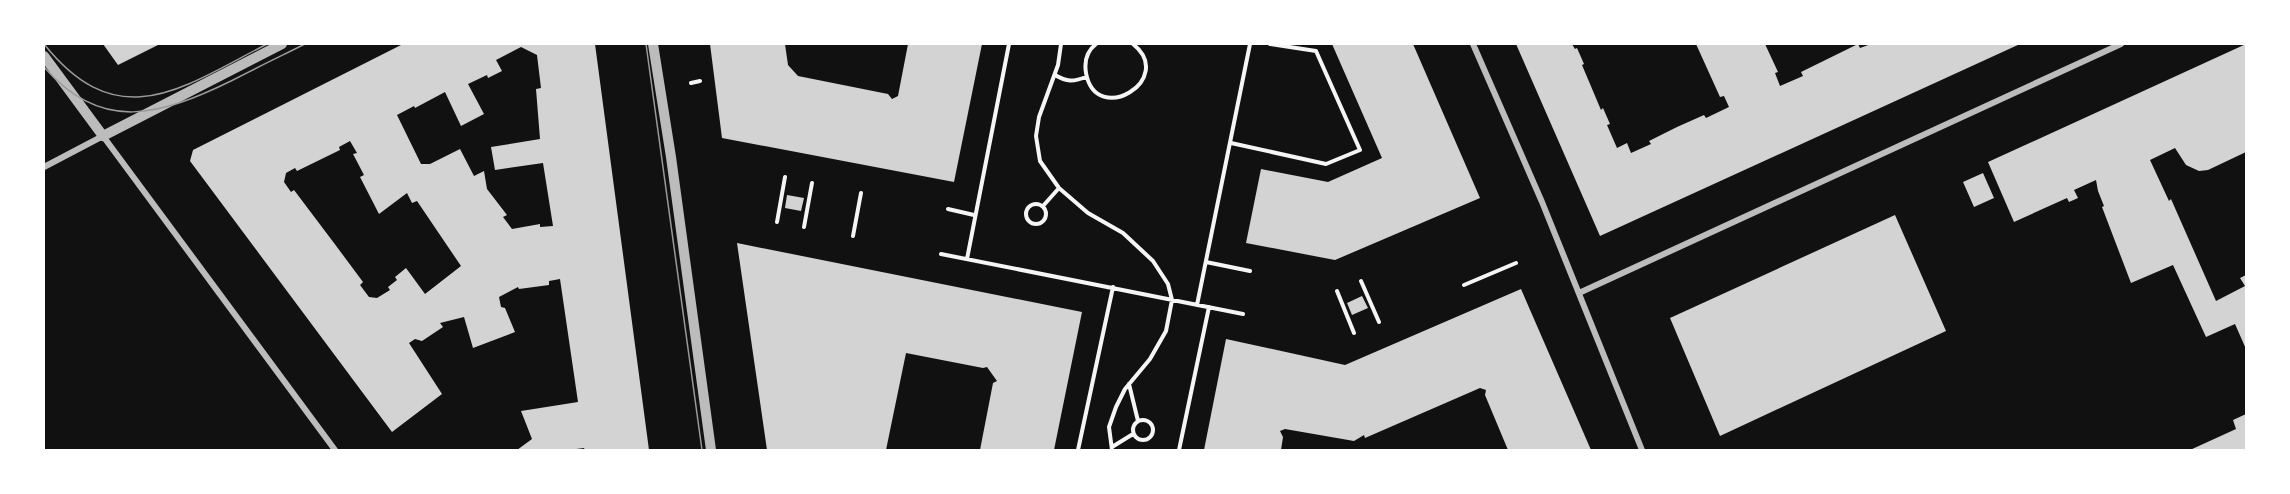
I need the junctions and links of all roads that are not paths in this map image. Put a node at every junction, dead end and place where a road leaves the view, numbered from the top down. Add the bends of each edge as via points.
1 (282, 44) edge
2 (653, 44) edge
3 (1473, 44) edge
4 (2121, 44) edge
5 (44, 56) edge
6 (103, 136) junction
7 (44, 167) edge
8 (1579, 293) junction
9 (335, 450) edge
10 (711, 450) edge
11 (1642, 450) edge

1 - 6 street
2 - 10 street
3 - 8 street
4 - 8 street
5 - 6 street
6 - 7 street
6 - 9 street
8 - 11 street

